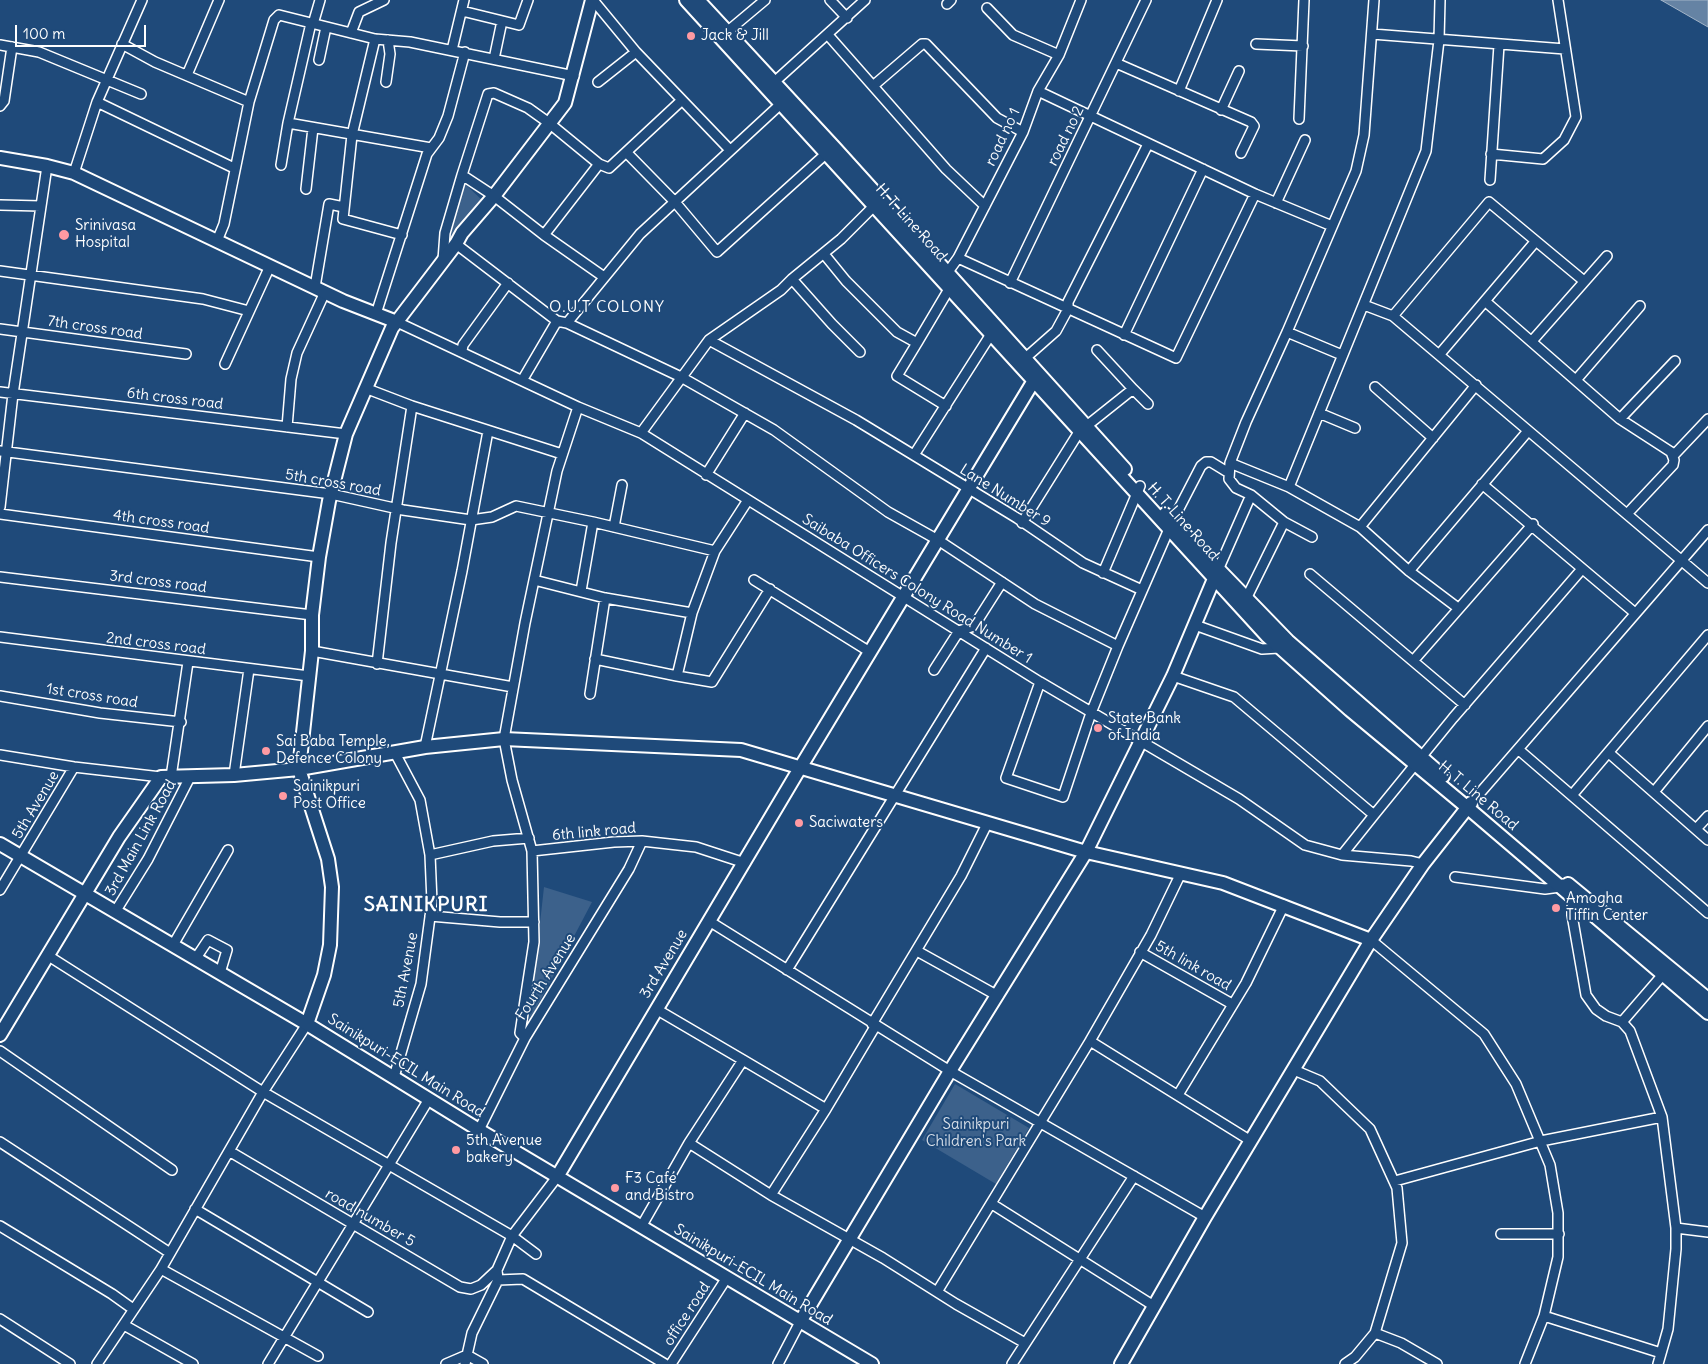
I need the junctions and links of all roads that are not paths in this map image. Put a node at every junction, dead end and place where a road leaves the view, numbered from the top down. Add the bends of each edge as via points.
1 (142, 0) edge
2 (219, 0) edge
3 (320, 0) edge
4 (384, 0) edge
5 (464, 0) edge
6 (528, 0) edge
7 (592, 0) edge
8 (686, 0) edge
9 (698, 0) edge
10 (765, 0) edge
11 (830, 0) edge
12 (865, 0) edge
13 (1146, 0) edge
14 (1217, 0) edge
15 (1304, 0) edge
16 (1374, 0) edge
17 (1440, 0) edge
18 (1558, 0) edge
19 (1078, 1) edge
20 (987, 8) dead end
21 (462, 11) junction
22 (847, 18) junction
23 (502, 21) junction
24 (312, 24) junction
25 (326, 27) junction
26 (728, 31) junction
27 (352, 33) junction
28 (1372, 34) junction
29 (828, 35) junction
30 (375, 39) junction
31 (388, 40) junction
32 (1440, 40) junction
33 (122, 44) junction
34 (1256, 44) dead end
35 (0, 45) edge
36 (1499, 45) junction
37 (1303, 46) junction
38 (12, 47) junction
39 (1565, 49) junction
40 (452, 50) junction
41 (465, 52) junction
42 (636, 52) junction
43 (1059, 55) junction
44 (494, 59) junction
45 (319, 60) dead end
46 (1116, 63) junction
47 (1239, 70) dead end
48 (187, 75) junction
49 (574, 76) junction
50 (106, 81) junction
51 (386, 82) dead end
52 (598, 82) dead end
53 (771, 85) junction
54 (873, 86) junction
55 (1038, 91) junction
56 (1179, 91) junction
57 (141, 94) dead end
58 (785, 100) junction
59 (681, 101) junction
60 (97, 102) junction
61 (249, 102) junction
62 (0, 106) edge
63 (1221, 110) junction
64 (1091, 116) junction
65 (1299, 119) dead end
66 (288, 123) junction
67 (549, 123) junction
68 (313, 128) junction
69 (1023, 132) junction
70 (352, 135) junction
71 (1305, 140) dead end
72 (1148, 144) junction
73 (432, 148) junction
74 (730, 150) junction
75 (830, 150) junction
76 (627, 153) junction
77 (1241, 153) dead end
78 (1491, 154) junction
79 (0, 158) edge
80 (598, 164) junction
81 (280, 165) dead end
82 (47, 166) junction
83 (234, 168) junction
84 (1203, 169) junction
85 (74, 173) junction
86 (462, 175) junction
87 (1490, 180) dead end
88 (306, 189) dead end
89 (1255, 194) junction
90 (494, 196) junction
91 (675, 202) junction
92 (878, 203) junction
93 (1276, 203) junction
94 (0, 205) edge
95 (41, 206) junction
96 (985, 206) junction
97 (344, 207) junction
98 (1332, 226) junction
99 (402, 235) junction
100 (544, 235) junction
101 (217, 241) junction
102 (1535, 242) junction
103 (456, 244) junction
104 (824, 254) junction
105 (1607, 256) dead end
106 (958, 258) junction
107 (443, 261) junction
108 (270, 266) junction
109 (0, 271) edge
110 (32, 274) junction
111 (604, 277) junction
112 (792, 279) junction
113 (946, 280) junction
114 (1584, 282) junction
115 (508, 283) junction
116 (1010, 283) junction
117 (320, 290) junction
118 (1486, 302) junction
119 (1364, 305) junction
120 (1640, 306) dead end
121 (1068, 310) junction
122 (249, 312) junction
123 (376, 314) junction
124 (1393, 316) junction
125 (557, 321) junction
126 (397, 322) junction
127 (567, 323) junction
128 (0, 329) edge
129 (993, 330) junction
130 (23, 332) junction
131 (1287, 332) junction
132 (1124, 335) junction
133 (709, 340) junction
134 (1532, 341) junction
135 (917, 343) junction
136 (1097, 350) dead end
137 (462, 351) junction
138 (860, 352) dead end
139 (186, 354) dead end
140 (1439, 354) junction
141 (1342, 355) junction
142 (1021, 361) junction
143 (1675, 362) dead end
144 (225, 364) dead end
145 (681, 377) junction
146 (523, 379) junction
147 (1037, 379) junction
148 (1576, 380) junction
149 (1476, 385) junction
150 (1375, 387) dead end
151 (365, 388) junction
152 (1133, 389) junction
153 (0, 392) edge
154 (13, 394) junction
155 (1148, 404) dead end
156 (412, 406) junction
157 (946, 406) junction
158 (578, 407) junction
159 (745, 413) junction
160 (1319, 413) junction
161 (1620, 419) junction
162 (1708, 419) edge
163 (287, 427) junction
164 (1355, 428) dead end
165 (1082, 429) junction
166 (488, 431) junction
167 (1528, 431) junction
168 (640, 433) junction
169 (346, 434) junction
170 (1433, 438) junction
171 (4, 452) edge
172 (562, 454) junction
173 (914, 455) junction
174 (1673, 456) junction
175 (1230, 468) junction
176 (706, 475) junction
177 (1482, 484) junction
178 (622, 485) dead end
179 (1288, 488) junction
180 (970, 489) junction
181 (1138, 490) junction
182 (331, 494) junction
183 (1251, 496) junction
184 (748, 500) junction
185 (0, 507) edge
186 (396, 508) junction
187 (549, 513) junction
188 (0, 514) edge
189 (1627, 514) junction
190 (471, 520) junction
191 (593, 522) junction
192 (1022, 522) junction
193 (1284, 522) junction
194 (1533, 524) junction
195 (1170, 526) junction
196 (614, 527) junction
197 (1360, 527) junction
198 (1708, 530) edge
199 (1312, 537) dead end
200 (938, 540) junction
201 (715, 551) junction
202 (319, 557) junction
203 (1682, 560) junction
204 (1582, 569) junction
205 (1409, 571) junction
206 (1103, 573) junction
207 (1216, 574) junction
208 (1310, 574) dead end
209 (0, 577) edge
210 (534, 580) junction
211 (754, 580) dead end
212 (1002, 582) junction
213 (1708, 583) edge
214 (770, 589) junction
215 (1142, 590) junction
216 (581, 591) junction
217 (904, 596) junction
218 (605, 598) junction
219 (1246, 599) junction
220 (1458, 608) junction
221 (692, 613) junction
222 (1635, 613) junction
223 (312, 615) junction
224 (1195, 625) junction
225 (959, 631) junction
226 (1708, 635) edge
227 (0, 637) edge
228 (1284, 644) junction
229 (1118, 646) junction
230 (986, 648) junction
231 (312, 651) junction
232 (870, 652) junction
233 (595, 659) junction
234 (1413, 661) junction
235 (188, 662) junction
236 (378, 664) junction
237 (249, 668) junction
238 (934, 670) dead end
239 (440, 673) junction
240 (309, 676) junction
241 (677, 676) junction
242 (1173, 676) junction
243 (1040, 682) junction
244 (513, 687) junction
245 (590, 694) dead end
246 (0, 696) edge
247 (1465, 705) junction
248 (1091, 713) junction
249 (181, 722) junction
250 (1708, 726) edge
251 (504, 739) junction
252 (1140, 742) junction
253 (425, 747) junction
254 (1519, 750) junction
255 (395, 753) junction
256 (1609, 753) junction
257 (0, 755) edge
258 (1418, 761) junction
259 (74, 767) junction
260 (800, 768) junction
261 (299, 769) junction
262 (234, 775) junction
263 (166, 777) junction
264 (190, 777) junction
265 (1654, 792) junction
266 (1573, 794) junction
267 (894, 796) junction
268 (1470, 805) junction
269 (1374, 815) junction
270 (1708, 816) edge
271 (987, 824) junction
272 (1696, 829) junction
273 (528, 838) junction
274 (1708, 840) edge
275 (642, 841) junction
276 (0, 844) edge
277 (228, 850) dead end
278 (532, 852) junction
279 (1086, 852) junction
280 (430, 855) junction
281 (1342, 855) junction
282 (21, 857) junction
283 (745, 863) junction
284 (1423, 864) junction
285 (1181, 873) junction
286 (1455, 878) dead end
287 (1563, 884) junction
288 (0, 890) edge
289 (86, 895) junction
290 (1577, 897) junction
291 (1284, 905) junction
292 (115, 912) junction
293 (1708, 913) edge
294 (430, 916) junction
295 (709, 921) junction
296 (534, 922) junction
297 (1371, 940) junction
298 (173, 945) junction
299 (917, 951) junction
300 (1140, 952) junction
301 (47, 955) junction
302 (196, 958) junction
303 (787, 970) junction
304 (1666, 971) junction
305 (220, 973) junction
306 (998, 996) junction
307 (1708, 999) edge
308 (1232, 1004) junction
309 (656, 1009) junction
310 (1708, 1013) edge
311 (1622, 1022) junction
312 (307, 1024) junction
313 (874, 1024) junction
314 (0, 1034) edge
315 (525, 1038) junction
316 (1090, 1041) junction
317 (0, 1052) edge
318 (742, 1060) junction
319 (1294, 1070) junction
320 (950, 1071) junction
321 (394, 1077) junction
322 (263, 1092) junction
323 (1178, 1095) junction
324 (429, 1099) junction
325 (826, 1109) junction
326 (1662, 1117) junction
327 (1041, 1122) junction
328 (479, 1130) junction
329 (1251, 1141) junction
330 (1541, 1141) junction
331 (0, 1142) edge
332 (689, 1143) junction
333 (229, 1151) junction
334 (387, 1165) junction
335 (172, 1170) dead end
336 (557, 1176) junction
337 (1134, 1176) junction
338 (1395, 1181) junction
339 (771, 1195) junction
340 (992, 1204) junction
341 (195, 1209) junction
342 (1206, 1217) junction
343 (352, 1224) junction
344 (0, 1226) edge
345 (641, 1227) junction
346 (1676, 1228) junction
347 (1708, 1232) edge
348 (1501, 1234) dead end
349 (1559, 1234) junction
350 (512, 1236) junction
351 (849, 1239) junction
352 (170, 1253) junction
353 (536, 1254) dead end
354 (1081, 1261) junction
355 (161, 1269) junction
356 (497, 1275) junction
357 (726, 1279) junction
358 (317, 1282) junction
359 (937, 1292) junction
360 (1154, 1306) junction
361 (133, 1309) junction
362 (368, 1312) dead end
363 (1544, 1316) junction
364 (0, 1319) edge
365 (800, 1322) junction
366 (124, 1325) junction
367 (1375, 1333) junction
368 (283, 1338) junction
369 (1025, 1343) junction
370 (1662, 1353) junction
371 (318, 1356) dead end
372 (466, 1360) edge
373 (67, 1363) edge
374 (97, 1364) edge
375 (192, 1364) edge
376 (268, 1364) edge
377 (446, 1364) edge
378 (483, 1364) edge
379 (665, 1364) edge
380 (671, 1364) edge
381 (778, 1364) edge
382 (872, 1364) edge
383 (1012, 1364) edge
384 (1121, 1364) edge
385 (1345, 1364) edge
386 (1437, 1364) edge
387 (1525, 1364) edge
388 (1658, 1364) edge

1 - 33 street
2 - 48 street
3 - 24 street
4 - 27 street via 359,12
5 - 21 street
6 - 23 street via 519,25
7 - 42 street
7 - 49 street
8 - 53 street, H. T. Line Road
9 - 26 street, H. T. Line Road
10 - 26 street
11 - 22 street
12 - 22 street
13 - 46 street, road no 2
14 - 56 street
15 - 37 street
16 - 28 street
17 - 32 street
18 - 39 street
19 - 43 street, road no 1
20 - 43 street via 1013,35
21 - 23 street
21 - 40 street
22 - 29 street
23 - 44 street
24 - 25 street
24 - 61 street via 279,15 274,20
24 - 66 street
25 - 27 street
25 - 45 street
26 - 53 street, H. T. Line Road
27 - 30 street
28 - 32 street
28 - 98 street via 1364,135 1356,171
29 - 53 street
29 - 54 street
30 - 31 street
30 - 70 street
31 - 40 street
31 - 51 street via 390,54
32 - 36 street
32 - 119 street via 1426,151
33 - 48 street
33 - 50 street
34 - 37 street
35 - 38 street
36 - 39 street
36 - 78 street
37 - 65 street
38 - 50 street via 39,52
38 - 62 street via 4,101
39 - 78 street via 1576,117 1564,140 1543,159
40 - 41 street
41 - 44 street
41 - 73 street via 448,116
42 - 52 street
42 - 59 street
43 - 55 street, road no 1
44 - 49 street
46 - 56 street
46 - 64 street, road no 2
47 - 63 street
48 - 61 street
49 - 67 street via 565,103
50 - 57 street
50 - 60 street
53 - 58 street, H. T. Line Road
54 - 69 street via 924,43 997,118
54 - 96 street via 946,169
55 - 64 street
55 - 69 street, road no 1
56 - 63 street
58 - 74 street
58 - 75 street, H. T. Line Road
59 - 74 street
59 - 76 street
60 - 83 street
60 - 85 street
61 - 83 street
63 - 77 street via 1254,124
64 - 72 street
64 - 116 street, road no 2
66 - 68 street
66 - 81 street
67 - 80 street
67 - 86 street via 528,108 494,93 488,94
67 - 90 street
68 - 70 street
68 - 88 street
69 - 96 street, road no 1
70 - 73 street
70 - 97 street
71 - 93 street
72 - 84 street
72 - 121 street via 1068,302
73 - 99 street via 427,154
74 - 91 street
75 - 91 street via 717,252
75 - 92 street, H. T. Line Road
76 - 80 street via 609,168
76 - 91 street
78 - 87 street
79 - 82 street
80 - 100 street
82 - 85 street
82 - 95 street
83 - 101 street via 224,224
84 - 89 street
84 - 132 street
85 - 101 street
86 - 90 street
86 - 107 street via 445,234
89 - 93 street
89 - 132 street via 1176,358
90 - 100 street
90 - 103 street
91 - 111 street via 640,234
92 - 104 street
92 - 113 street, H. T. Line Road
93 - 98 street
94 - 95 street
95 - 110 street
96 - 106 street, road no 1
97 - 99 street via 343,218
97 - 117 street via 329,204
98 - 131 street
99 - 123 street
100 - 111 street
101 - 108 street
102 - 114 street
102 - 118 street
102 - 124 street via 1489,202
103 - 107 street
103 - 115 street
104 - 112 street
104 - 135 street via 897,332
105 - 114 street
106 - 113 street, road no 1
106 - 116 street
107 - 126 street
108 - 117 street
108 - 122 street
109 - 110 street
110 - 122 street via 203,299
110 - 130 street
111 - 127 street
112 - 133 street via 782,290
112 - 138 street
113 - 129 street, H. T. Line Road
113 - 135 street, road no 1
114 - 134 street
115 - 125 street
115 - 137 street via 463,345
116 - 121 street
117 - 123 street
117 - 163 street via 297,353
118 - 134 street
118 - 140 street
119 - 124 street
119 - 141 street
120 - 148 street
121 - 132 street
121 - 142 street via 1056,332
122 - 144 street
123 - 126 street
124 - 140 street
125 - 127 street
125 - 146 street
126 - 137 street, Saibaba Officers Colony Road Number 1
126 - 151 street
127 - 145 street
128 - 130 street, 7th cross road
129 - 142 street, H. T. Line Road
129 - 157 street
130 - 139 street, 7th cross road
130 - 154 street
131 - 141 street
131 - 175 street via 1246,422
133 - 145 street
133 - 173 street, Lane Number 9
134 - 148 street
135 - 157 street, road no 1 via 897,376
136 - 152 street
137 - 146 street, Saibaba Officers Colony Road Number 1
140 - 149 street
141 - 160 street
142 - 147 street, H. T. Line Road
143 - 161 street
145 - 159 street
145 - 168 street
146 - 158 street, Saibaba Officers Colony Road Number 1
147 - 165 street, H. T. Line Road
147 - 180 street, 3rd Avenue
148 - 161 street
149 - 167 street
149 - 170 street
150 - 170 street
151 - 156 street
151 - 169 street
152 - 155 street
152 - 165 street
153 - 154 street, 6th cross road
154 - 163 street, 6th cross road
154 - 171 street
156 - 166 street
156 - 186 street
157 - 173 street
158 - 168 street, Saibaba Officers Colony Road Number 1
158 - 172 street
159 - 176 street
159 - 200 street via 774,430 888,512
160 - 164 street
160 - 179 street
161 - 174 street
162 - 174 street
163 - 169 street, 6th cross road
165 - 181 street, H. T. Line Road
165 - 192 street
166 - 172 street
166 - 190 street
167 - 177 street
167 - 189 street
168 - 176 street, Saibaba Officers Colony Road Number 1
169 - 182 street
170 - 197 street
171 - 182 street, 5th cross road
171 - 185 street
172 - 187 street
173 - 180 street, Lane Number 9
174 - 189 street via 1673,465
175 - 179 street
175 - 183 street via 1229,479 1236,488
175 - 195 street via 1211,462 1201,466
176 - 184 street, Saibaba Officers Colony Road Number 1
177 - 194 street
177 - 205 street
178 - 196 street
179 - 197 street
180 - 192 street, Lane Number 9
180 - 200 street, 3rd Avenue
181 - 195 street, H. T. Line Road
181 - 206 street
182 - 186 street, 5th cross road
182 - 202 street
183 - 193 street
183 - 207 street
184 - 201 street
184 - 217 street, Saibaba Officers Colony Road Number 1
186 - 190 street, 5th cross road
186 - 236 street
187 - 190 street, 5th cross road via 516,506 492,517
187 - 191 street, 5th cross road
187 - 210 street
188 - 202 street, 4th cross road
189 - 203 street
190 - 239 street
191 - 196 street, 5th cross road
191 - 216 street
192 - 206 street, Lane Number 9
193 - 199 street
193 - 219 street
194 - 204 street
194 - 220 street
195 - 207 street, H. T. Line Road
195 - 215 street
196 - 201 street, 5th cross road
197 - 205 street
198 - 203 street
200 - 212 street
200 - 217 street, 3rd Avenue
201 - 221 street
202 - 223 street
203 - 213 street
203 - 222 street
204 - 222 street
204 - 247 street
205 - 220 street
206 - 215 street, Lane Number 9
207 - 219 street, H. T. Line Road
207 - 224 street
207 - 228 street, H. T. Line Road
208 - 234 street
209 - 223 street, 3rd cross road
210 - 216 street
210 - 244 street
211 - 214 street
212 - 225 street via 974,626
212 - 229 street via 1034,604
214 - 232 street
214 - 241 street via 712,682
215 - 229 street
216 - 218 street
217 - 225 street, Saibaba Officers Colony Road Number 1
217 - 232 street, 3rd Avenue
218 - 221 street
218 - 233 street
219 - 228 street, H. T. Line Road
220 - 234 street
221 - 241 street
222 - 254 street
223 - 231 street
224 - 228 street via 1262,649
224 - 242 street
225 - 230 street, Saibaba Officers Colony Road Number 1
225 - 238 street
226 - 256 street
227 - 235 street, 2nd cross road
228 - 258 street, H. T. Line Road
229 - 248 street
230 - 243 street, Saibaba Officers Colony Road Number 1
230 - 267 street
231 - 236 street
231 - 240 street
232 - 260 street, 3rd Avenue
233 - 241 street
233 - 245 street
234 - 247 street
235 - 237 street, 2nd cross road
235 - 249 street
236 - 239 street
237 - 240 street, 2nd cross road
237 - 262 street
239 - 244 street
239 - 253 street
240 - 261 street
242 - 252 street
242 - 269 street via 1234,697
243 - 248 street, Saibaba Officers Colony Road Number 1
243 - 248 street via 1006,778 1063,797
244 - 251 street
246 - 249 street, 1st cross road via 100,713
247 - 258 street
248 - 252 street, Saibaba Officers Colony Road Number 1
249 - 263 street
250 - 265 street
251 - 253 street
251 - 260 street via 741,750
251 - 273 street
252 - 279 street
252 - 281 street, Saibaba Officers Colony Road Number 1 via 1239,799 1305,844
253 - 255 street
254 - 266 street
254 - 268 street
255 - 261 street
255 - 280 street, 5th Avenue via 420,800
256 - 265 street
256 - 266 street
257 - 259 street
258 - 268 street, H. T. Line Road
258 - 269 street
259 - 263 street
259 - 282 street, 5th Avenue
260 - 267 street
260 - 283 street, 3rd Avenue
261 - 262 street
261 - 312 street via 328,859 332,887 330,945 324,975
262 - 264 street
263 - 264 street
263 - 289 street via 119,837
264 - 292 street, 3rd Main Link Road via 148,859
265 - 272 street
266 - 293 street
267 - 271 street
267 - 303 street
268 - 284 street
268 - 287 street, H. T. Line Road
269 - 281 street
270 - 272 street
271 - 279 street
271 - 299 street
272 - 274 street
273 - 278 street
273 - 280 street via 494,841
275 - 278 street, 6th link road
275 - 283 street, 6th link road via 696,847
275 - 315 street, Fourth Avenue via 629,869
276 - 282 street, Sainikpuri-ECIL Main Road
277 - 298 street
278 - 296 street
279 - 285 street
279 - 306 street
280 - 294 street, 5th Avenue
281 - 284 street, Saibaba Officers Colony Road Number 1
282 - 288 street, 5th Avenue
282 - 289 street, Sainikpuri-ECIL Main Road
283 - 295 street, 3rd Avenue
284 - 297 street
285 - 291 street via 1223,883
285 - 300 street
286 - 287 street via 1536,888
287 - 290 street, H. T. Line Road
289 - 292 street, Sainikpuri-ECIL Main Road
289 - 301 street
290 - 304 street, H. T. Line Road
290 - 311 street via 1572,915 1586,996 1596,1009
291 - 297 street
291 - 308 street via 1246,983
292 - 298 street, Sainikpuri-ECIL Main Road
294 - 296 street
294 - 321 street, 5th Avenue via 421,984
295 - 303 street
295 - 309 street, 3rd Avenue
296 - 315 street via 534,942 520,1020 520,1033
297 - 319 street
297 - 330 street via 1484,1034 1516,1084
298 - 302 street, Sainikpuri-ECIL Main Road
299 - 306 street
299 - 313 street
300 - 308 street, 5th link road
300 - 316 street
301 - 314 street
301 - 322 street
302 - 305 street, Sainikpuri-ECIL Main Road
302 - 305 street via 208,940 226,950
303 - 313 street
304 - 307 street, H. T. Line Road
304 - 310 street, H. T. Line Road
304 - 311 street
305 - 312 street, Sainikpuri-ECIL Main Road
306 - 320 street
308 - 323 street
309 - 318 street
309 - 336 street, 3rd Avenue
311 - 326 street via 1630,1031
312 - 321 street, Sainikpuri-ECIL Main Road
312 - 322 street
313 - 320 street
313 - 325 street
315 - 328 street, Fourth Avenue
316 - 323 street
316 - 327 street
317 - 335 street
318 - 325 street
318 - 332 street
319 - 329 street
319 - 338 street via 1320,1081 1370,1128
320 - 327 street
320 - 351 street
321 - 324 street, Sainikpuri-ECIL Main Road
322 - 333 street
322 - 334 street
323 - 329 street
324 - 328 street, Sainikpuri-ECIL Main Road
324 - 334 street
325 - 339 street
326 - 330 street
326 - 346 street
327 - 337 street
327 - 340 street
328 - 336 street, Sainikpuri-ECIL Main Road
329 - 342 street
330 - 338 street
330 - 349 street via 1550,1166
331 - 352 street
332 - 339 street
332 - 345 street
333 - 341 street
333 - 343 street, road number 5
334 - 343 street
334 - 350 street
336 - 345 street, Sainikpuri-ECIL Main Road
336 - 350 street
337 - 342 street
337 - 354 street
338 - 367 street via 1402,1243
339 - 351 street
340 - 354 street
340 - 359 street
341 - 352 street
341 - 358 street
342 - 360 street
343 - 356 street, road number 5 via 460,1287 471,1289
343 - 358 street
344 - 361 street
345 - 357 street, Sainikpuri-ECIL Main Road
346 - 347 street
346 - 370 street via 1672,1301
348 - 349 street
349 - 363 street via 1554,1280
350 - 353 street
350 - 356 street
351 - 359 street
351 - 365 street
352 - 355 street
354 - 360 street
354 - 369 street
355 - 361 street
355 - 368 street
356 - 372 street via 472,1333
356 - 379 street via 523,1279
357 - 365 street, Sainikpuri-ECIL Main Road
357 - 380 street, office road
358 - 362 street
358 - 368 street
359 - 369 street
360 - 384 street
361 - 366 street
363 - 370 street
363 - 387 street
364 - 373 street
365 - 381 street
365 - 382 street, Sainikpuri-ECIL Main Road
366 - 374 street
366 - 375 street
367 - 385 street
367 - 386 street via 1401,1343
368 - 371 street
368 - 376 street
369 - 383 street
370 - 388 street
372 - 377 street
372 - 378 street

